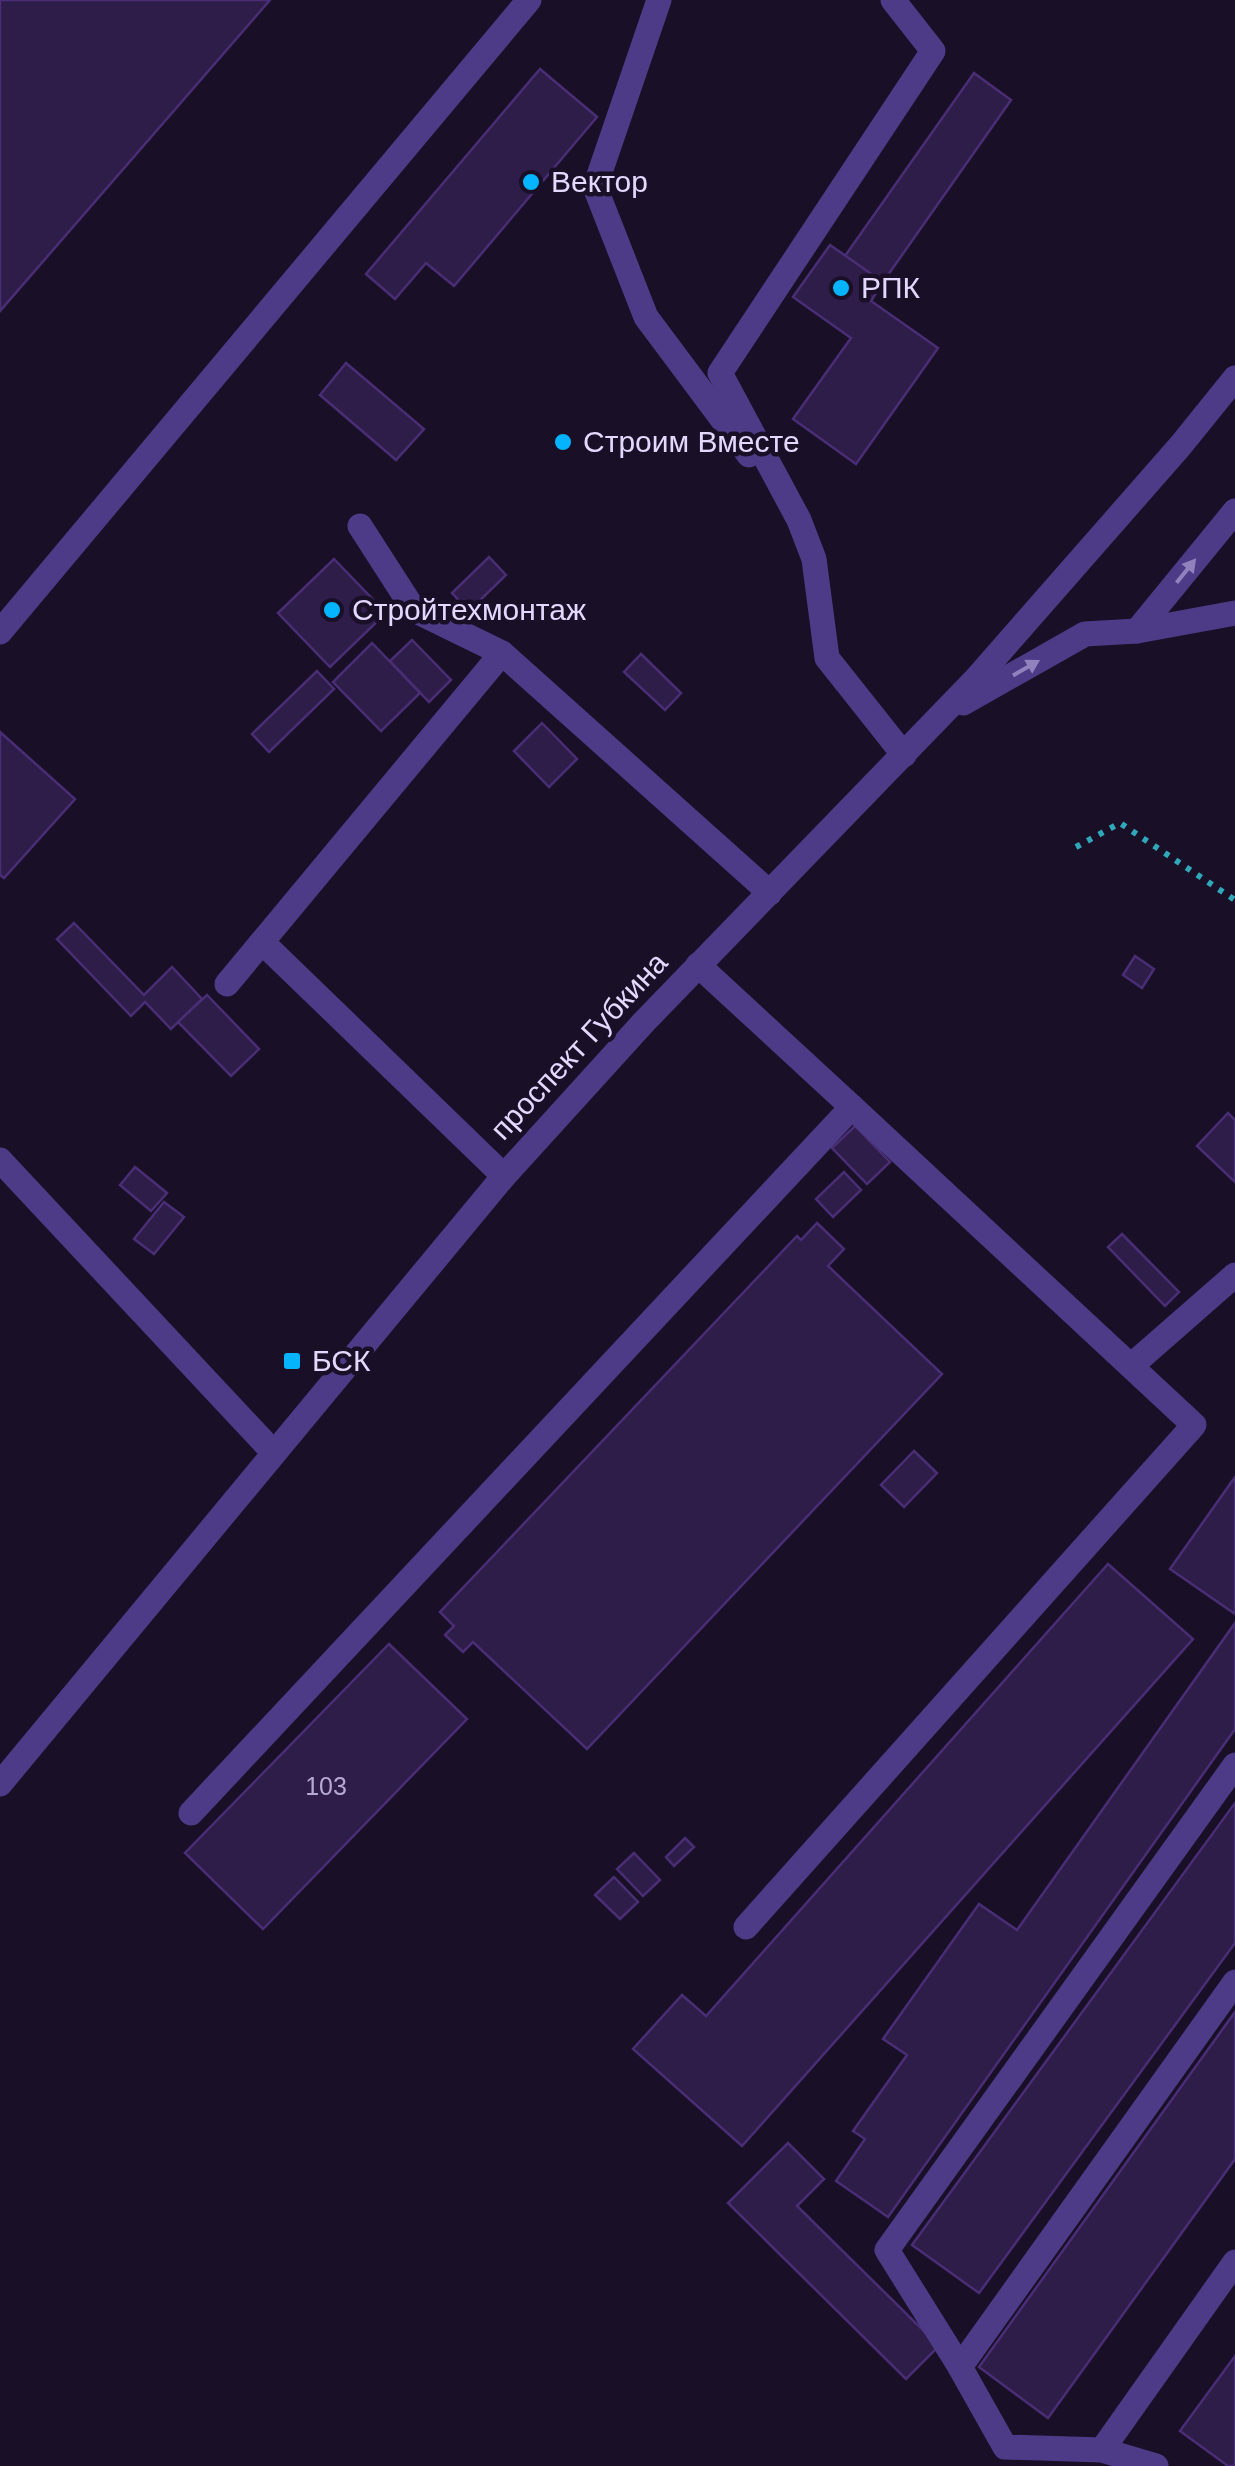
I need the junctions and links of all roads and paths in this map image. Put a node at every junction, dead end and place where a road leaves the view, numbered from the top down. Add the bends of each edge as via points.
1 (529, 0) edge
2 (659, 0) edge
3 (893, 0) edge
4 (1235, 378) edge
5 (1235, 511) edge
6 (798, 520) junction
7 (360, 526) dead end
8 (1235, 613) edge
9 (1137, 631) junction
10 (0, 632) edge
11 (502, 653) junction
12 (941, 716) junction
13 (904, 755) junction
14 (1076, 847) dead end
15 (770, 893) junction
16 (1235, 900) edge
17 (262, 942) junction
18 (698, 966) junction
19 (227, 984) dead end
20 (852, 1107) junction
21 (0, 1160) edge
22 (504, 1176) junction
23 (1235, 1275) edge
24 (1130, 1366) junction
25 (274, 1452) junction
26 (1235, 1766) edge
27 (0, 1784) edge
28 (191, 1813) dead end
29 (746, 1927) dead end
30 (1235, 1982) edge
31 (1235, 2262) edge
32 (960, 2366) junction
33 (1102, 2450) junction
34 (998, 2457) edge
35 (1156, 2466) edge

1 - 10 street
2 - 6 street via 594,187 646,317
3 - 6 street via 933,51 720,373
4 - 12 street, проспект Губкина
9 -> 5 street
6 - 13 street via 814,558 827,658
7 - 11 street via 414,610
8 - 9 street
12 -> 9 street via 1085,634
11 - 15 street
11 - 17 street
12 - 13 street, проспект Губкина
13 - 15 street, проспект Губкина
14 - 16 path via 1120,823
15 - 18 street, проспект Губкина
17 - 19 street
17 - 22 street
18 - 20 street
18 - 22 street, проспект Губкина
20 - 24 street
20 - 28 street
21 - 25 street
22 - 25 street, проспект Губкина
23 - 24 street
24 - 29 street via 1194,1425
25 - 27 street, проспект Губкина
26 - 32 street via 886,2250
30 - 32 street
31 - 33 street
32 - 34 street
33 - 34 street
33 - 35 street

